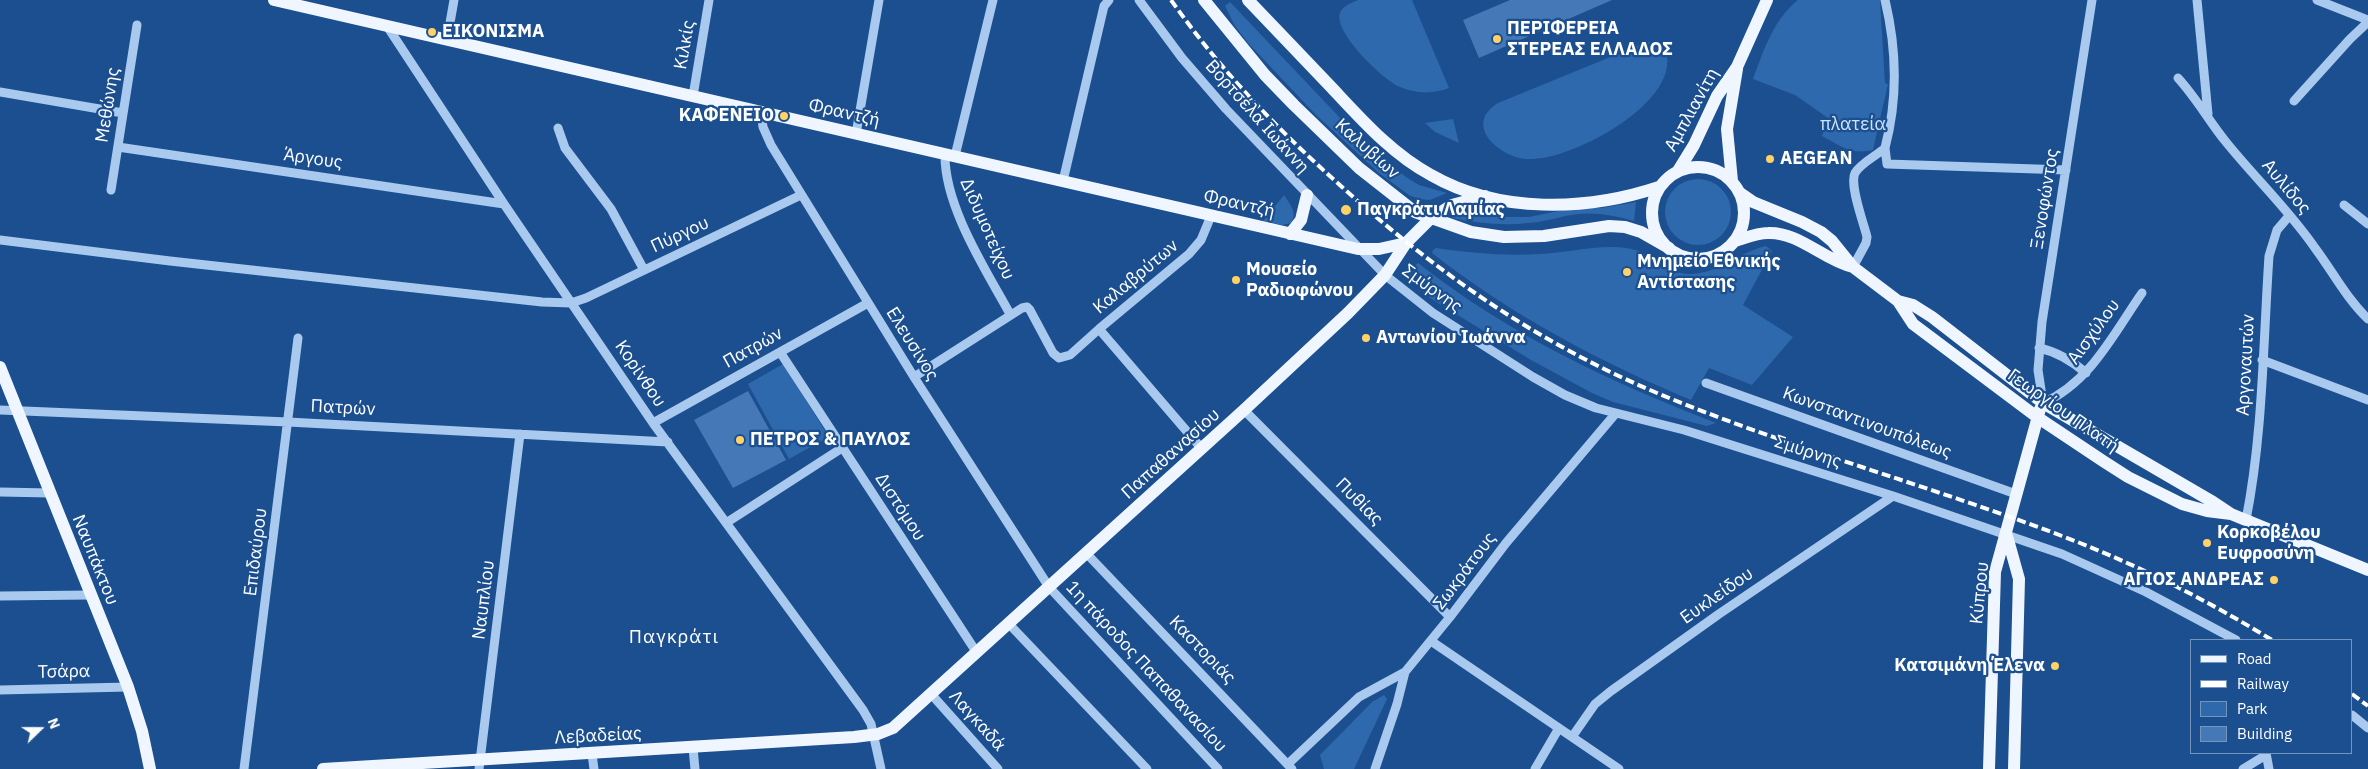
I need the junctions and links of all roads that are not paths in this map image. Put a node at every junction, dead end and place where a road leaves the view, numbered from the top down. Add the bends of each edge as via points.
1 (274, 0) edge
2 (454, 0) edge
3 (709, 0) edge
4 (879, 0) edge
5 (993, 0) edge
6 (1106, 0) edge
7 (1139, 0) edge
8 (1204, 0) edge
9 (1248, 0) edge
10 (1767, 0) edge
11 (1885, 0) edge
12 (2197, 0) edge
13 (2317, 0) edge
14 (2091, 1) edge
15 (2368, 21) edge
16 (137, 26) dead end
17 (387, 26) junction
18 (447, 40) junction
19 (1737, 67) junction
20 (2178, 78) dead end
21 (0, 92) edge
22 (693, 96) junction
23 (2294, 101) dead end
24 (761, 112) junction
25 (123, 113) junction
26 (2208, 117) junction
27 (558, 128) dead end
28 (856, 134) junction
29 (118, 147) junction
30 (1885, 148) junction
31 (950, 156) junction
32 (2066, 170) junction
33 (1678, 171) junction
34 (1732, 181) junction
35 (1063, 182) junction
36 (1659, 188) junction
37 (111, 190) dead end
38 (1740, 193) junction
39 (801, 195) junction
40 (1307, 195) junction
41 (1485, 196) junction
42 (504, 204) junction
43 (2344, 206) dead end
44 (1211, 216) junction
45 (2289, 216) junction
46 (1430, 219) junction
47 (2368, 224) edge
48 (1290, 234) junction
49 (0, 240) edge
50 (1734, 241) junction
51 (1406, 243) junction
52 (1669, 248) junction
53 (1358, 249) junction
54 (1853, 267) junction
55 (644, 270) junction
56 (1385, 275) junction
57 (2142, 293) dead end
58 (1898, 301) junction
59 (571, 303) junction
60 (868, 303) junction
61 (1010, 314) junction
62 (2368, 318) edge
63 (1099, 329) junction
64 (298, 338) dead end
65 (2040, 348) junction
66 (780, 352) junction
67 (2262, 360) junction
68 (0, 367) edge
69 (2086, 373) junction
70 (914, 377) junction
71 (1706, 383) dead end
72 (2368, 400) edge
73 (2043, 403) junction
74 (0, 410) edge
75 (1244, 410) junction
76 (16, 411) junction
77 (1616, 412) junction
78 (2037, 417) junction
79 (288, 422) junction
80 (653, 422) junction
81 (520, 434) junction
82 (668, 442) junction
83 (842, 448) junction
84 (1202, 449) junction
85 (0, 492) edge
86 (50, 493) junction
87 (2016, 494) junction
88 (1893, 496) junction
89 (2231, 514) junction
90 (2246, 520) junction
91 (726, 523) junction
92 (2007, 536) junction
93 (1088, 554) junction
94 (2368, 570) edge
95 (1049, 587) junction
96 (90, 595) junction
97 (0, 596) edge
98 (1450, 617) junction
99 (1009, 624) junction
100 (2234, 639) edge
101 (1431, 641) junction
102 (977, 653) junction
103 (1405, 672) junction
104 (128, 688) junction
105 (0, 690) edge
106 (932, 695) junction
107 (2353, 716) edge
108 (1559, 728) junction
109 (2368, 728) edge
110 (874, 735) junction
111 (1572, 737) junction
112 (693, 748) junction
113 (592, 754) junction
114 (2266, 754) edge
115 (479, 765) edge
116 (399, 767) edge
117 (1290, 767) edge
118 (1377, 768) edge
119 (150, 769) edge
120 (244, 769) edge
121 (324, 769) edge
122 (594, 769) edge
123 (695, 769) edge
124 (881, 769) edge
125 (998, 769) edge
126 (1148, 769) edge
127 (1218, 769) edge
128 (1535, 769) edge
129 (1619, 769) edge
130 (1989, 769) edge
131 (2014, 769) edge
132 (2243, 769) edge
133 (2269, 769) edge

1 - 17 main road, Φραντζή
2 - 18 street
3 - 22 street, Κιλκίς
4 - 28 street
5 - 31 street, Διδυμοτείχου
6 - 35 street
7 - 40 street, Βορτσέλα Ιωάννη via 1220,102
8 - 46 main road, Καλυβίων via 1265,74 1330,140 1393,197
9 - 41 main road, Καλυβίων via 1395,151 1431,176
10 - 19 main road, Αμπλιανίτη
11 - 30 street via 1895,65 1895,97
12 - 26 street
13 - 15 street
14 - 32 street, Ξενοφώντος
15 - 23 street
16 - 25 street, Μεθώνης
17 - 18 main road, Φραντζή
17 - 42 street, Κορίνθου
18 - 22 main road, Φραντζή
19 - 33 main road, Αμπλιανίτη via 1717,96
19 - 34 main road, Αμπλιανίτη via 1727,129
20 - 26 street, Αυλίδος
21 - 25 street
22 - 24 main road, Φραντζή
24 - 28 main road, Φραντζή
24 - 39 street, Ελευσίνος via 762,127
25 - 29 street, Μεθώνης
26 - 45 street, Αυλίδος via 2225,142
27 - 55 street via 565,148 611,209
28 - 31 main road, Φραντζή
29 - 37 street, Μεθώνης
29 - 42 street, Άργους
30 - 32 street via 1887,164
30 - 54 street via 1860,167 1854,177 1867,237
31 - 35 main road, Φραντζή
31 - 61 street, Διδυμοτείχου via 945,170 956,207
32 - 65 street, Ξενοφώντος
33 - 34 main road via 1702,166 1719,171
33 - 36 main road
34 - 38 main road
35 - 44 main road, Φραντζή
36 - 41 main road, Καλυβίων via 1603,201 1546,205
36 - 52 main road via 1653,203 1653,220 1658,236
38 - 50 main road via 1744,218
38 - 54 main road, Γεωργίου Πλατή via 1821,232
39 - 55 street, Πύργου
39 - 60 street, Ελευσίνος
40 - 48 main road via 1301,220
40 - 53 street, Βορτσέλα Ιωάννη
41 - 46 main road, Παπαθανασίου via 1452,205
42 - 59 street, Κορίνθου
43 - 47 street
44 - 48 main road, Φραντζή
44 - 63 street, Καλαβρύτων via 1200,240 1189,254
45 - 62 street, Αυλίδος
45 - 67 street, Αργοναυτών via 2277,230 2269,256
46 - 51 main road, Παπαθανασίου
46 - 52 main road, Καλυβίων via 1471,232 1504,237 1544,236 1609,226 1647,235
48 - 53 main road, Φραντζή
49 - 59 street via 170,262
50 - 52 main road via 1724,251 1703,259 1682,256
50 - 54 main road, Γεωργίου Πλατή via 1764,233 1778,234 1801,241 1838,263
51 - 53 main road, Φραντζή via 1379,249
51 - 56 main road, Παπαθανασίου
53 - 56 street, Βορτσέλα Ιωάννη
54 - 58 main road, Γεωργίου Πλατή
55 - 59 street, Πύργου
56 - 75 main road, Παπαθανασίου
56 - 77 street, Σμύρνης via 1433,313 1533,377 1580,402
57 - 69 street, Αισχύλου
58 - 73 main road, Γεωργίου Πλατή via 1913,305 1932,318
58 - 78 main road, Γεωργίου Πλατή via 1913,324
59 - 80 street, Κορίνθου
60 - 66 street, Πατρών
60 - 70 street, Ελευσίνος
61 - 63 street via 1028,308 1058,358 1070,355
61 - 70 street
63 - 84 street, Καλαβρύτων
64 - 79 street, Επιδαύρου
65 - 69 street via 2070,360
65 - 73 street, Ξενοφώντος via 2038,370
66 - 80 street, Πατρών
66 - 83 street, Διστόμου
67 - 72 street
67 - 90 street, Αργοναυτών via 2256,470
68 - 76 main road, Ναυπάκτου
69 - 73 street, Αισχύλου via 2066,392
70 - 95 street, Ελευσίνος
71 - 87 street, Κωνσταντινουπόλεως
73 - 78 main road
73 - 89 main road, Γεωργίου Πλατή
74 - 76 street, Πατρών
75 - 84 main road, Παπαθανασίου
75 - 98 street, Πυθίας
76 - 79 street, Πατρών
76 - 86 main road, Ναυπάκτου
77 - 88 street, Σμύρνης via 1684,430
77 - 98 street, Σωκράτους via 1506,543
78 - 87 main road
78 - 89 main road, Γεωργίου Πλατή via 2128,477 2163,495 2207,511
79 - 81 street, Πατρών
79 - 120 street, Επιδαύρου
80 - 82 street, Κορίνθου
81 - 82 street, Πατρών
81 - 115 street, Ναυπλίου
82 - 91 street, Κορίνθου
83 - 91 street
83 - 102 street, Διστόμου
84 - 93 main road, Παπαθανασίου
85 - 86 street
86 - 96 main road, Ναυπάκτου
87 - 92 main road
88 - 92 street, Σμύρνης
88 - 111 street, Ευκλείδου via 1611,690 1595,704
89 - 90 main road, Γεωργίου Πλατή
90 - 94 main road, Γεωργίου Πλατή
91 - 110 street, Κορίνθου via 863,710
92 - 100 street, Σμύρνης via 2062,554 2116,578
92 - 130 main road, Κύπρου via 1995,572
92 - 131 main road, Κύπρου via 2019,579
93 - 95 main road, Παπαθανασίου
93 - 117 street, Καστοριάς
95 - 99 main road, Παπαθανασίου
95 - 127 street, 1η πάροδος Παπαθανασίου
96 - 97 street
96 - 104 main road, Ναυπάκτου
98 - 101 street, Σωκράτους
99 - 102 main road, Παπαθανασίου
99 - 126 street
101 - 103 street, Σωκράτους
101 - 108 street
102 - 106 main road, Παπαθανασίου
103 - 117 street via 1359,697
103 - 118 street, Σωκράτους
104 - 105 street, Τσάρα
104 - 119 main road, Ναυπάκτου
106 - 110 main road, Παπαθανασίου via 897,726
106 - 125 street, Λαγκαδά
107 - 109 street
108 - 111 street
108 - 128 street
110 - 112 main road, Λεβαδείας
110 - 124 street, Κορίνθου
111 - 129 street
112 - 113 main road, Λεβαδείας
112 - 123 street
113 - 115 main road, Λεβαδείας
113 - 122 street
114 - 132 street
114 - 133 street
115 - 116 main road, Λεβαδείας
116 - 121 main road, Λεβαδείας

